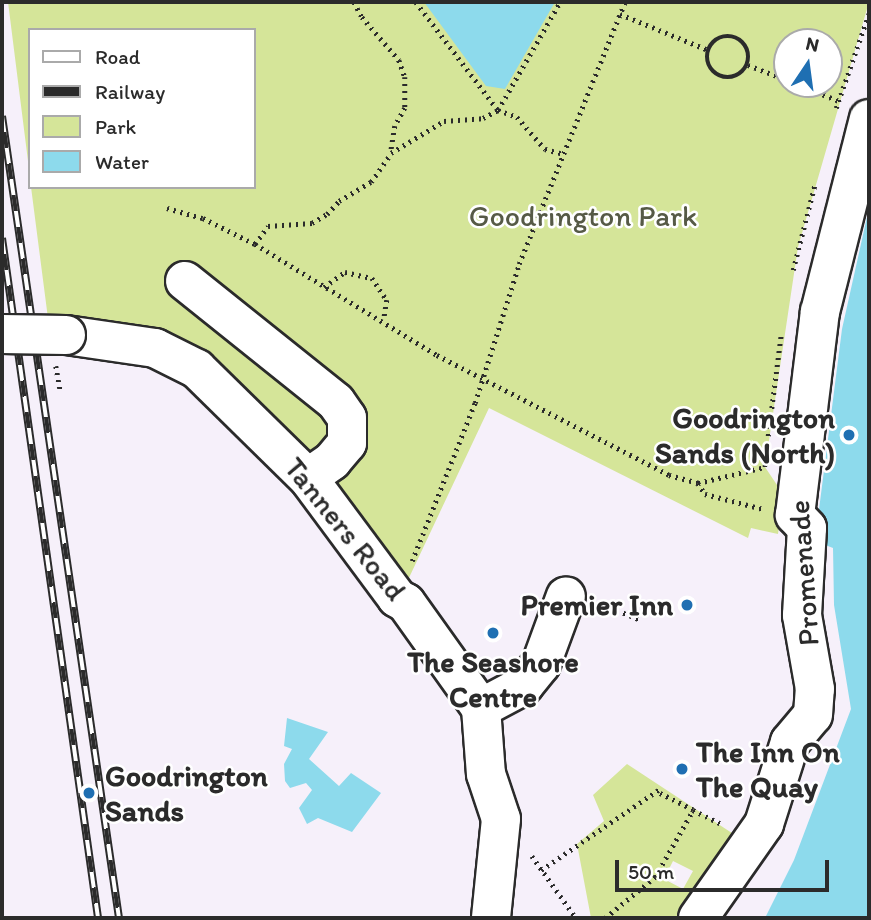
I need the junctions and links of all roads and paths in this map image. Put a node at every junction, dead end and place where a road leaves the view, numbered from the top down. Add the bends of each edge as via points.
1 (354, 2) edge
2 (415, 2) edge
3 (560, 2) edge
4 (625, 2) edge
5 (620, 14) junction
6 (708, 50) junction
7 (748, 65) junction
8 (773, 75) edge
9 (833, 98) edge
10 (498, 110) junction
11 (869, 120) edge
12 (391, 153) junction
13 (564, 154) junction
14 (167, 208) dead end
15 (255, 244) junction
16 (185, 281) dead end
17 (324, 287) junction
18 (384, 319) junction
19 (2, 334) edge
20 (481, 374) junction
21 (765, 467) dead end
22 (307, 478) junction
23 (698, 483) junction
24 (794, 515) junction
25 (566, 596) dead end
26 (397, 598) junction
27 (617, 610) dead end
28 (640, 620) dead end
29 (481, 708) junction
30 (500, 819) junction
31 (541, 870) junction
32 (498, 912) edge
33 (576, 918) edge
34 (606, 918) edge
35 (698, 918) edge

1 - 12 path via 398,60 405,77 405,108
2 - 10 path
3 - 10 path
4 - 5 path
5 - 6 path
5 - 13 path
6 - 7 path via 708,65 717,76 739,76
6 - 7 path via 722,37 735,37 746,45
7 - 8 path
9 - 11 path
10 - 12 path via 483,118 444,121
10 - 13 path via 517,117 545,149
11 - 24 street, Promenade via 820,313
12 - 15 path via 371,182 327,214 312,223 268,226
13 - 20 path
14 - 15 path via 203,218
15 - 17 path
16 - 22 street via 336,402 347,418 346,443 332,461
17 - 18 path
17 - 18 path via 345,272 372,278 387,300
18 - 20 path via 437,355
19 - 22 street, Tanners Road, bridge via 66,335 155,348 197,369
20 - 23 path via 669,475
20 - 26 path via 475,403
21 - 23 path
22 - 26 street, Tanners Road
23 - 24 path via 705,494
24 - 35 street, Promenade via 807,528 802,615 815,689 813,715 790,742 764,824
25 - 29 street via 541,664 524,685
26 - 29 street, Tanners Road via 406,603
27 - 28 path
29 - 30 street via 486,774
30 - 31 path
30 - 32 street
31 - 33 path
31 - 34 path via 658,789 693,810 655,877

